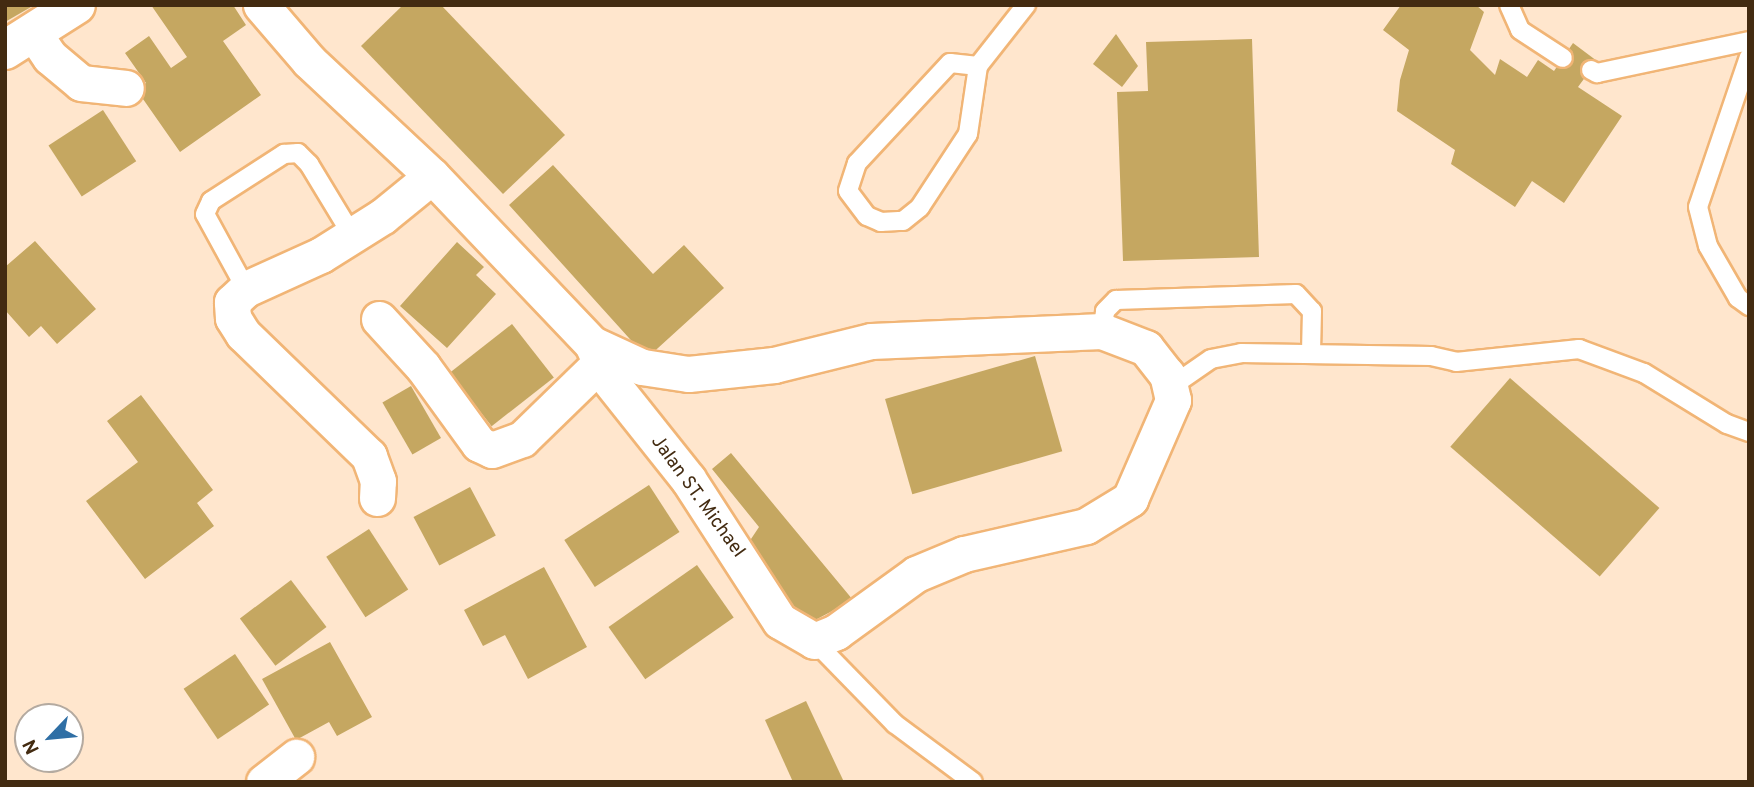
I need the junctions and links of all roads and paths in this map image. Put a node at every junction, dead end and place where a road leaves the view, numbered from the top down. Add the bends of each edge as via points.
1 (76, 5) edge
2 (261, 5) edge
3 (1027, 5) edge
4 (1509, 5) edge
5 (19, 41) edge
6 (1749, 41) edge
7 (1749, 57) edge
8 (1563, 58) dead end
9 (978, 65) junction
10 (1591, 70) dead end
11 (126, 88) dead end
12 (432, 176) junction
13 (352, 235) junction
14 (246, 289) junction
15 (1749, 306) edge
16 (379, 319) dead end
17 (1102, 331) junction
18 (1311, 351) junction
19 (595, 354) junction
20 (1172, 386) junction
21 (1749, 432) edge
22 (377, 498) dead end
23 (814, 641) junction
24 (296, 757) dead end
25 (264, 782) edge
26 (973, 782) edge

1 - 5 street
2 - 12 street, Jalan ST. Michael via 309,61
3 - 9 lane
4 - 8 lane via 1520,30
5 - 11 street via 50,57 81,83
6 - 10 lane via 1597,73
7 - 15 lane via 1698,208 1709,246 1738,298
9 - 9 lane via 968,134 920,206 902,221 881,222 867,216 848,191 857,163 950,62
12 - 13 street
12 - 19 street, Jalan ST. Michael
13 - 14 street via 321,256
13 - 14 lane via 309,164 298,153 284,154 211,201 205,214
14 - 22 street via 232,302 233,317 243,334 369,456 378,481
16 - 19 street via 423,367 479,444 492,450 523,439
17 - 18 lane via 1105,311 1116,300 1296,294 1312,312
17 - 19 street via 871,341 774,365 688,374
17 - 20 street via 1146,348
18 - 20 lane via 1211,359
18 - 21 lane via 1431,356 1456,362 1579,349 1644,373 1727,424
19 - 23 street, Jalan ST. Michael via 688,479 780,621
20 - 23 street via 1173,400 1130,499 1086,526 964,554 916,574 836,632
23 - 26 lane via 895,724
24 - 25 street

